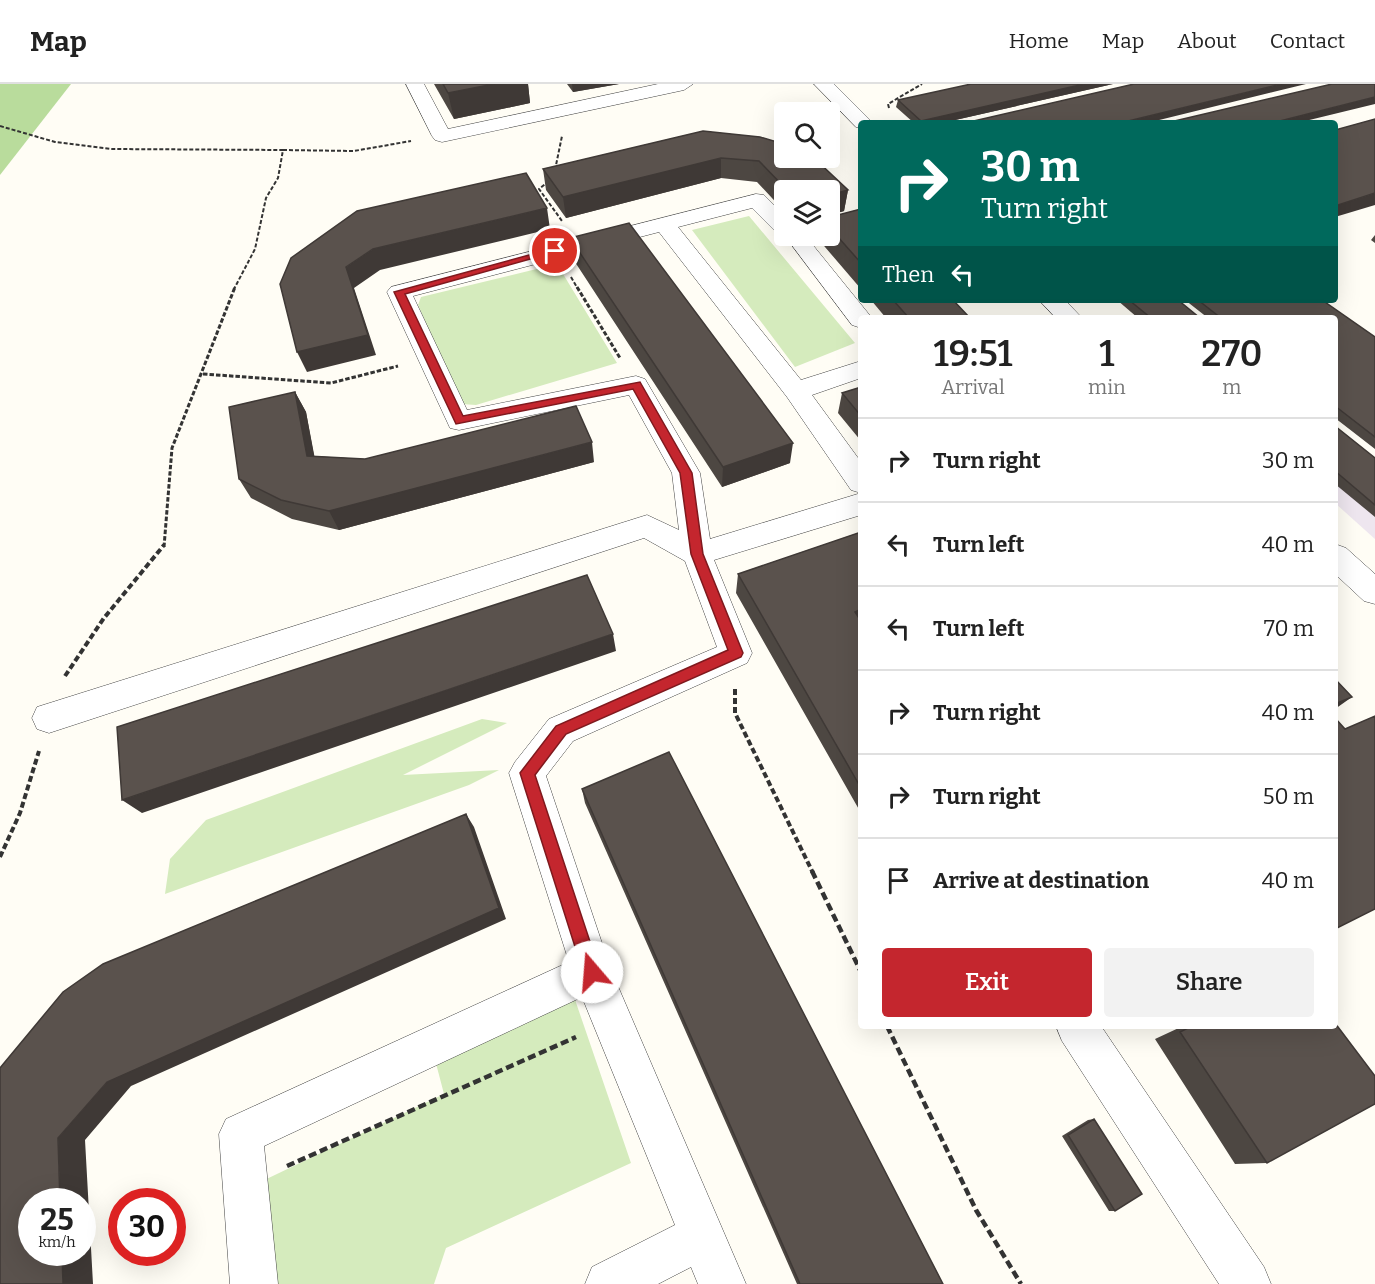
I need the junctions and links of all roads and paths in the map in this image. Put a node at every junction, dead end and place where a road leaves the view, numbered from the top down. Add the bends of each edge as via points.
1 (415, 84) edge
2 (684, 84) edge
3 (823, 84) edge
4 (922, 84) edge
5 (556, 101) junction
6 (890, 114) dead end
7 (860, 120) edge
8 (0, 126) edge
9 (442, 136) junction
10 (283, 150) junction
11 (774, 217) edge
12 (664, 224) junction
13 (802, 246) edge
14 (566, 248) junction
15 (1054, 303) edge
16 (1067, 315) edge
17 (858, 316) edge
18 (428, 358) junction
19 (858, 370) edge
20 (203, 374) junction
21 (636, 385) junction
22 (796, 391) junction
23 (858, 479) edge
24 (858, 505) edge
25 (697, 554) junction
26 (1338, 560) edge
27 (1357, 588) edge
28 (736, 653) junction
29 (49, 718) junction
30 (0, 857) edge
31 (858, 966) edge
32 (592, 972) junction
33 (612, 1021) junction
34 (888, 1029) edge
35 (1079, 1029) edge
36 (245, 1185) junction
37 (702, 1236) junction
38 (254, 1284) edge
39 (609, 1284) edge
40 (722, 1284) edge
41 (1021, 1284) edge
42 (1247, 1284) edge

1 - 9 street
2 - 5 street
3 - 7 street
4 - 6 path via 888,104
5 - 9 street
5 - 14 path via 565,128 554,178 539,189
8 - 10 path via 55,142 111,149
9 - 10 path via 354,151
10 - 20 path via 278,178 266,198 255,249 228,300
11 - 12 street via 756,200
12 - 14 street
12 - 22 street
13 - 17 street
14 - 18 street via 399,292
14 - 21 path
15 - 16 street
18 - 20 path via 331,383
18 - 21 street via 459,421
19 - 22 street
20 - 29 path via 172,448 164,546 104,618 65,674
21 - 25 street via 686,473
22 - 23 street
24 - 25 street
25 - 28 street
25 - 29 street via 646,526
26 - 27 street
28 - 31 path via 735,712
28 - 32 street via 561,730 527,773
29 - 30 path via 20,813
32 - 33 street
32 - 36 street via 240,1134
33 - 36 path
33 - 37 street
34 - 41 path via 976,1210
35 - 42 street
36 - 38 street
37 - 39 street
37 - 40 street

